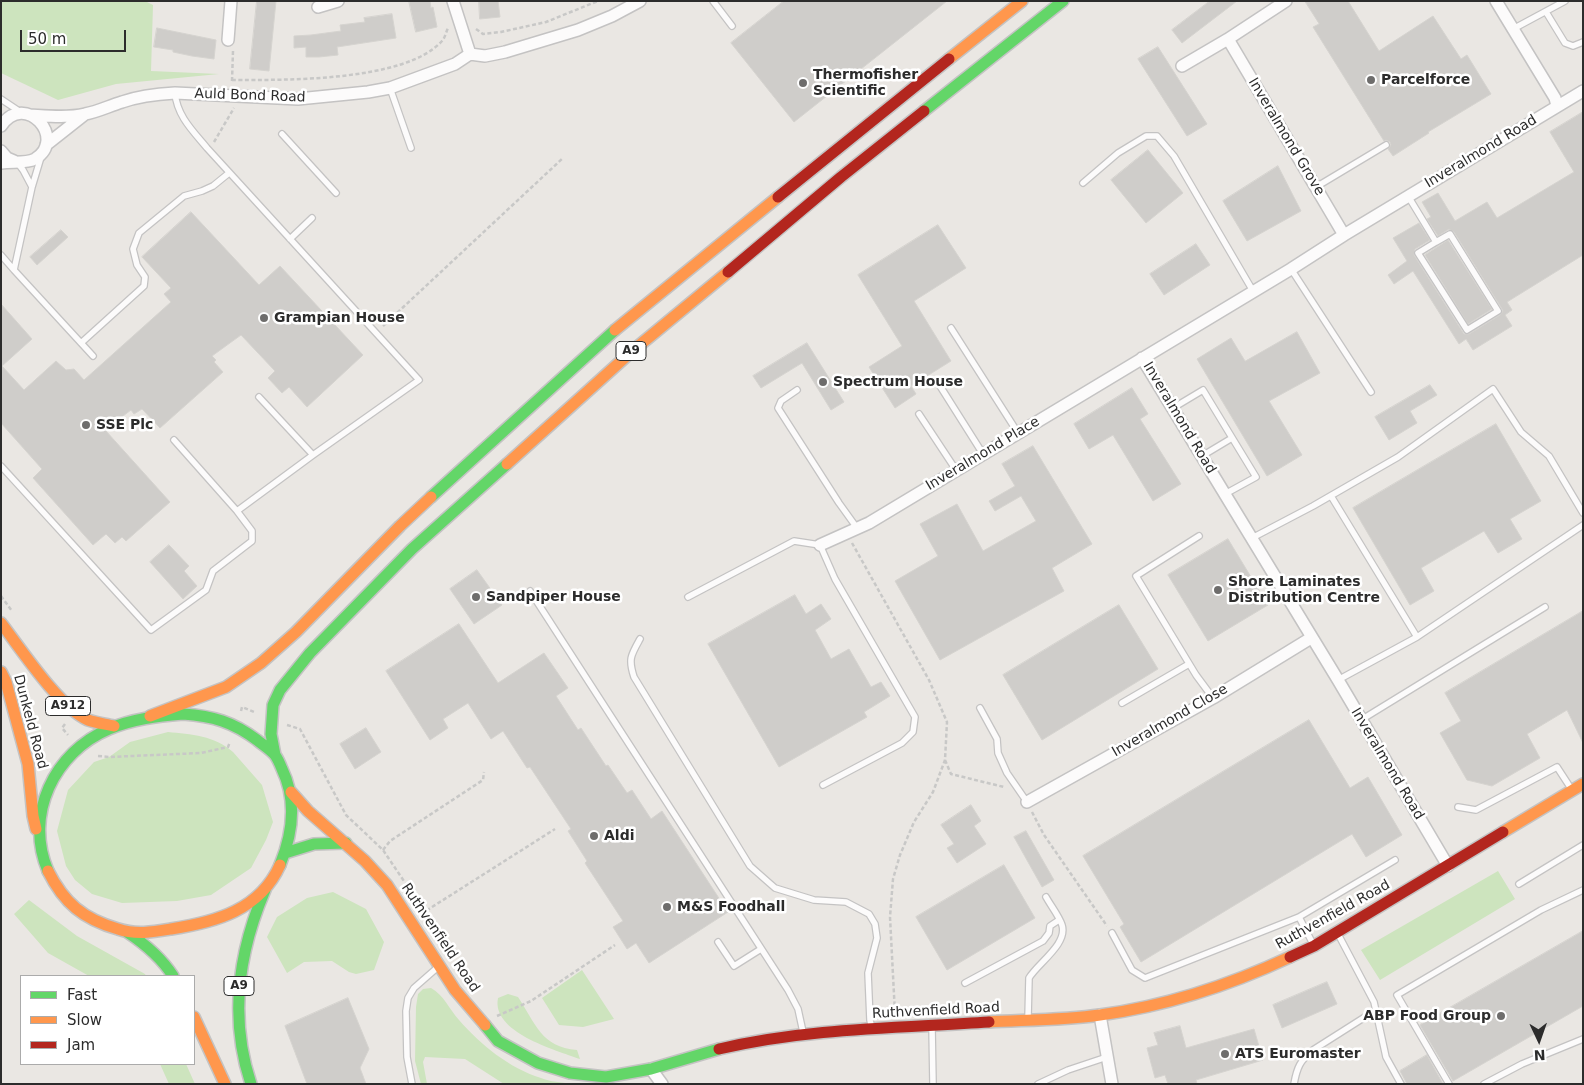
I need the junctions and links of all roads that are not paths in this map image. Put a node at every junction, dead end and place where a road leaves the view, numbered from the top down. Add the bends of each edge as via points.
1 (231, 1) edge
2 (338, 1) edge
3 (453, 1) edge
4 (640, 1) edge
5 (713, 1) edge
6 (1022, 1) edge
7 (1063, 1) edge
8 (1286, 1) edge
9 (1496, 1) edge
10 (1565, 1) edge
11 (318, 7) dead end
12 (1546, 12) junction
13 (732, 26) dead end
14 (1513, 29) junction
15 (1228, 39) junction
16 (228, 40) road end
17 (1583, 42) edge
18 (470, 54) junction
19 (1182, 66) dead end
20 (390, 88) junction
21 (1583, 91) edge
22 (175, 93) junction
23 (1, 99) edge
24 (1557, 106) junction
25 (27, 114) junction
26 (86, 114) junction
27 (1, 126) edge
28 (282, 134) dead end
29 (1386, 145) dead end
30 (411, 148) dead end
31 (44, 149) junction
32 (1, 151) edge
33 (15, 162) junction
34 (1, 163) edge
35 (229, 173) junction
36 (1083, 183) dead end
37 (32, 187) junction
38 (1316, 187) junction
39 (336, 193) dead end
40 (1408, 196) junction
41 (312, 218) dead end
42 (1344, 235) junction
43 (290, 239) junction
44 (1436, 242) junction
45 (1, 255) edge
46 (1291, 269) junction
47 (14, 270) junction
48 (1253, 291) junction
49 (951, 328) dead end
50 (81, 343) junction
51 (94, 356) dead end
52 (1142, 358) junction
53 (940, 386) dead end
54 (797, 390) dead end
55 (1371, 392) dead end
56 (259, 397) dead end
57 (1173, 408) junction
58 (919, 414) dead end
59 (1018, 433) junction
60 (1232, 438) junction
61 (174, 440) dead end
62 (983, 454) junction
63 (312, 455) junction
64 (1202, 456) junction
65 (1, 466) edge
66 (956, 470) junction
67 (1225, 494) junction
68 (1331, 496) junction
69 (237, 511) junction
70 (1583, 513) edge
71 (1583, 525) edge
72 (852, 531) junction
73 (1199, 536) dead end
74 (1252, 538) junction
75 (820, 545) junction
76 (530, 591) dead end
77 (688, 597) dead end
78 (1545, 608) dead end
79 (1, 623) edge
80 (1417, 637) junction
81 (1311, 638) junction
82 (640, 639) dead end
83 (1189, 664) junction
84 (1, 672) edge
85 (1338, 680) junction
86 (1213, 698) junction
87 (1122, 703) dead end
88 (980, 708) dead end
89 (150, 716) junction
90 (1361, 720) junction
91 (114, 726) junction
92 (275, 755) junction
93 (823, 785) dead end
94 (1578, 787) edge
95 (291, 792) junction
96 (1027, 802) joint
97 (1458, 807) dead end
98 (39, 840) junction
99 (346, 843) junction
100 (1583, 845) edge
101 (284, 853) junction
102 (1395, 860) dead end
103 (1448, 866) junction
104 (1519, 884) dead end
105 (265, 890) junction
106 (1583, 890) edge
107 (1046, 897) dead end
108 (1299, 917) junction
109 (1059, 920) junction
110 (127, 932) junction
111 (1112, 933) road end
112 (1338, 933) junction
113 (718, 942) dead end
114 (1314, 946) junction
115 (761, 949) junction
116 (438, 967) junction
117 (172, 975) edge
118 (965, 983) dead end
119 (1376, 1010) junction
120 (1100, 1015) junction
121 (195, 1019) edge
122 (1028, 1021) junction
123 (932, 1027) junction
124 (872, 1030) junction
125 (804, 1034) junction
126 (1583, 1039) edge
127 (1107, 1057) junction
128 (651, 1068) junction
129 (224, 1084) edge
130 (251, 1084) edge
131 (412, 1084) edge
132 (662, 1084) edge
133 (933, 1084) edge
134 (1038, 1084) edge
135 (1112, 1084) edge
136 (1294, 1084) edge
137 (1401, 1084) edge
138 (1449, 1084) edge
139 (1484, 1084) edge

1 - 16 street
2 - 11 street
3 - 18 street
4 - 18 street, Auld Bond Road via 587,27 554,38 491,55
5 - 13 lane
6 - 89 main road, A9 via 610,334 400,526 261,663 226,688
7 - 92 main road, A9 via 841,177 630,353 412,548 310,653 280,690 273,705 271,734
8 - 15 street
9 - 14 street
10 - 12 lane
12 - 14 lane
12 - 17 lane via 1565,43 1573,46
14 - 24 street
15 - 19 street
15 - 38 street, Inveralmond Grove
18 - 20 street, Auld Bond Road via 454,64
20 - 22 street, Auld Bond Road via 298,99
20 - 30 lane
21 - 24 street, Inveralmond Road
22 - 26 street, Auld Bond Road via 144,96
22 - 35 lane via 180,114
23 - 25 lane
24 - 40 street, Inveralmond Road
25 - 26 street, Auld Bond Road via 67,117
25 - 27 street via 15,114
25 - 31 street via 43,124 46,131
26 - 31 street, Auld Bond Road
28 - 39 lane
29 - 38 lane
31 - 33 street, Auld Bond Road via 28,162
31 - 37 lane
32 - 33 street
33 - 34 street, Auld Bond Road
33 - 37 lane
35 - 43 lane
35 - 50 lane via 213,186 184,196 139,233 133,249 136,266 145,277 144,286
36 - 48 lane via 1118,153 1146,136 1157,136 1174,156
37 - 47 lane
38 - 42 street, Inveralmond Grove
40 - 42 street, Inveralmond Road
40 - 44 lane
41 - 43 lane
42 - 46 street, Inveralmond Road
43 - 63 lane via 419,380
44 - 44 lane via 1450,234 1498,311 1467,330 1418,253
45 - 47 lane
46 - 48 street, Inveralmond Road
46 - 55 lane
47 - 50 lane
48 - 52 street, Inveralmond Road
49 - 59 lane
50 - 51 lane
52 - 57 street, Inveralmond Road
52 - 59 street, Inveralmond Place
53 - 62 lane
54 - 72 lane via 778,408 839,502
56 - 63 lane
57 - 60 lane via 1203,390
57 - 64 street, Inveralmond Road
58 - 66 lane
59 - 62 street, Inveralmond Place
60 - 64 lane
60 - 67 lane via 1256,477
61 - 69 lane
62 - 66 street, Inveralmond Place
63 - 69 lane
64 - 67 street, Inveralmond Road
65 - 69 lane via 151,630 206,590 213,571 252,541 252,531
66 - 72 street, Inveralmond Place
67 - 74 street, Inveralmond Road
68 - 70 lane via 1398,457 1494,389 1521,432 1549,456
68 - 74 lane
68 - 80 lane
71 - 80 lane
72 - 75 street, Inveralmond Place
73 - 83 lane via 1136,576
74 - 81 street, Inveralmond Road
75 - 77 lane via 794,541
75 - 93 lane via 835,579 915,717 913,732 902,743
76 - 115 lane
78 - 90 lane
79 - 91 main road, Dunkeld Road / A912 via 56,694 88,720
80 - 85 lane
81 - 85 street, Inveralmond Road
81 - 86 street, Inveralmond Close
82 - 124 lane via 631,656 634,677 750,866 775,888 814,900 846,902 869,914 875,924 877,938 868,973
83 - 86 lane
83 - 87 lane
84 - 98 main road, Dunkeld Road via 28,764 33,816
85 - 90 street, Inveralmond Road
86 - 96 street, Inveralmond Close
88 - 96 lane via 997,739 998,753 1007,773
89 - 91 main road
89 - 92 main road via 183,714 224,721 258,740
90 - 103 street, Inveralmond Road
91 - 98 main road via 80,747 54,774 44,797
92 - 95 main road
94 - 97 lane via 1557,767 1476,810
94 - 103 main road, Ruthvenfield Road
95 - 99 main road, Ruthvenfield Road
95 - 101 main road via 293,812
98 - 110 main road, Dunkeld Road via 42,858 53,883 70,904 106,925
99 - 101 main road via 314,844
99 - 116 main road, Ruthvenfield Road via 386,885
100 - 104 lane
101 - 105 main road
102 - 108 lane
103 - 112 main road, Ruthvenfield Road
105 - 110 main road via 232,915 218,920 164,930
105 - 130 main road, A9 via 249,932 239,980 238,1030
106 - 138 lane via 1541,910 1397,995
107 - 109 lane
108 - 111 lane via 1145,978 1132,970
108 - 114 lane
109 - 118 lane via 1050,926 1043,941
109 - 122 lane via 1062,936 1029,978
110 - 117 main road via 156,954
112 - 114 main road, Ruthvenfield Road
112 - 119 lane
113 - 115 lane via 734,966
114 - 120 main road, Ruthvenfield Road via 1218,987 1167,1002
115 - 125 lane via 795,1001
116 - 128 main road, Ruthvenfield Road via 498,1041 538,1063 570,1073 606,1077
116 - 131 lane via 414,988 408,998 407,1057
119 - 136 lane via 1303,1058
119 - 137 lane via 1386,1057
120 - 122 main road, Ruthvenfield Road
120 - 127 street
121 - 129 main road
122 - 123 main road, Ruthvenfield Road
123 - 124 main road, Ruthvenfield Road
123 - 133 lane
124 - 125 main road, Ruthvenfield Road
125 - 128 main road, Ruthvenfield Road via 752,1041
126 - 139 lane
127 - 134 lane
127 - 135 street
128 - 132 street

